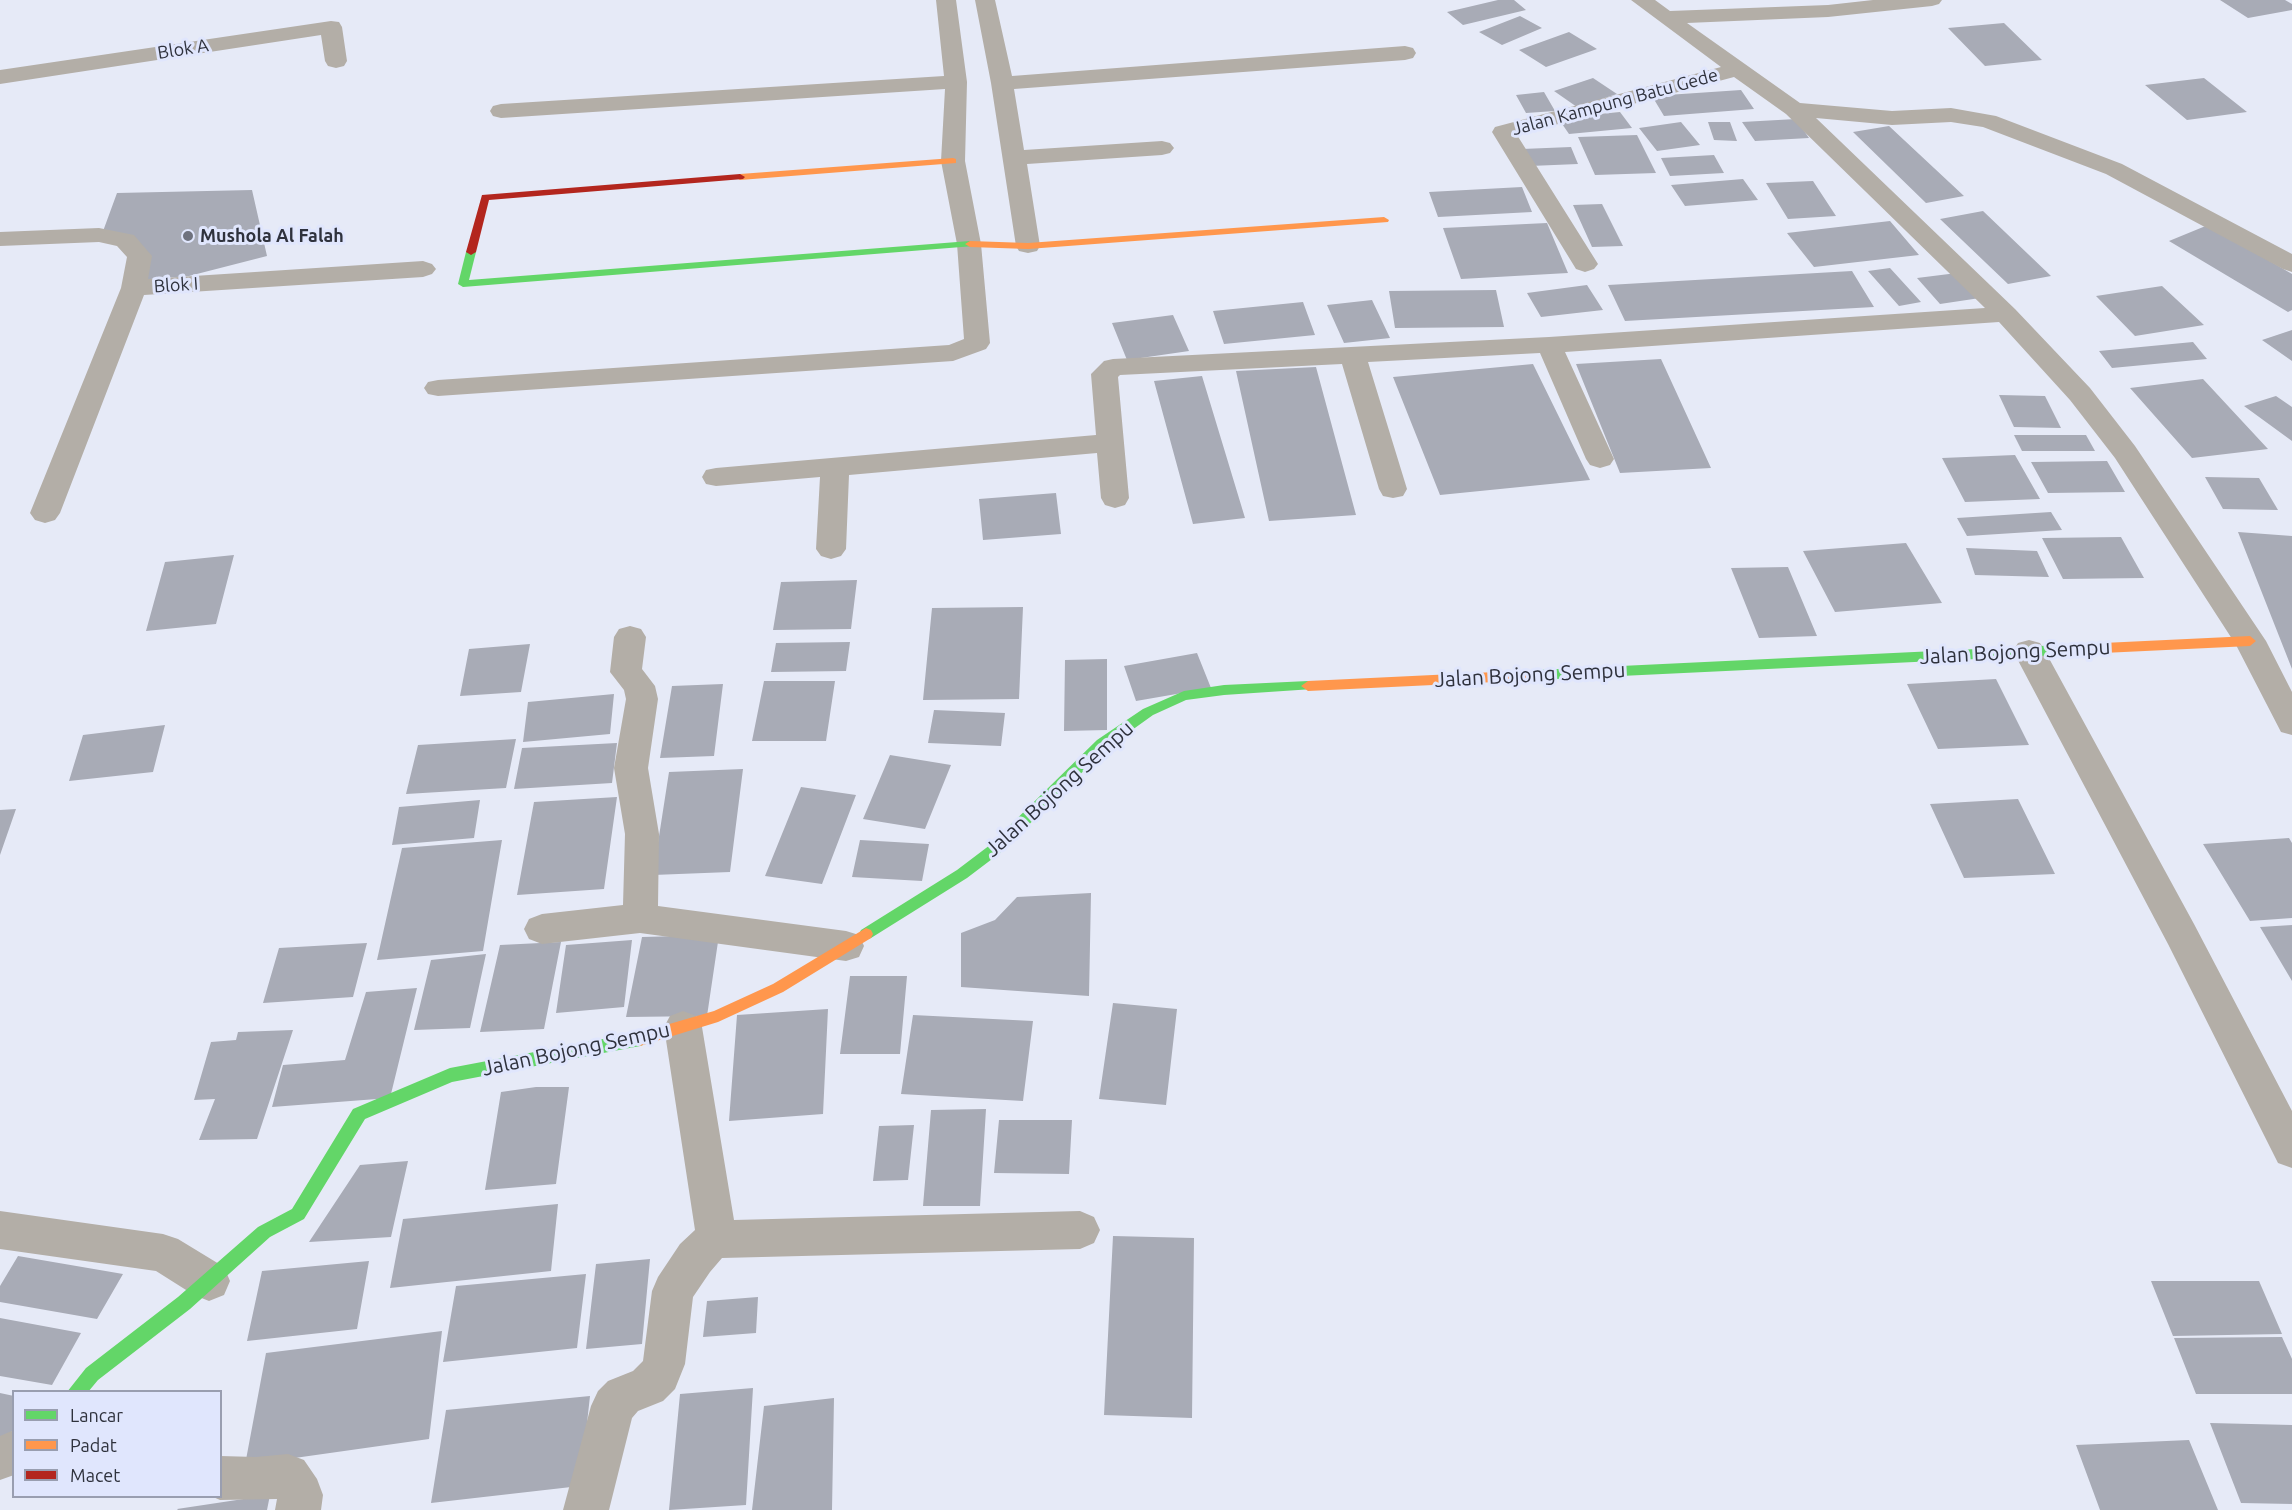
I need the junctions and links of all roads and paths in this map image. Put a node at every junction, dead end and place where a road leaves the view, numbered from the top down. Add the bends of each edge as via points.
1 (946, 0) edge
2 (985, 0) edge
3 (1641, 0) edge
4 (1932, 0) edge
5 (1666, 17) junction
6 (1405, 53) dead end
7 (336, 61) dead end
8 (1738, 69) junction
9 (0, 77) edge
10 (956, 82) junction
11 (1002, 83) junction
12 (1794, 109) junction
13 (501, 111) dead end
14 (1162, 148) dead end
15 (1014, 158) junction
16 (953, 161) junction
17 (1384, 220) dead end
18 (0, 239) edge
19 (969, 244) junction
20 (1028, 246) junction
21 (1585, 264) dead end
22 (2292, 264) edge
23 (423, 269) dead end
24 (134, 288) junction
25 (2006, 314) junction
26 (1549, 345) junction
27 (1353, 356) junction
28 (438, 388) dead end
29 (1110, 443) junction
30 (1600, 459) dead end
31 (836, 467) junction
32 (716, 477) dead end
33 (1393, 489) dead end
34 (1115, 498) dead end
35 (45, 513) dead end
36 (831, 549) dead end
37 (630, 637) dead end
38 (2250, 641) junction
39 (2029, 651) junction
40 (2292, 723) edge
41 (640, 918) junction
42 (542, 929) dead end
43 (846, 946) junction
44 (683, 1027) junction
45 (2292, 1150) edge
46 (0, 1230) edge
47 (1080, 1230) dead end
48 (717, 1239) junction
49 (209, 1281) junction
50 (78, 1390) edge
51 (222, 1478) edge
52 (298, 1510) edge
53 (586, 1510) edge

1 - 10 street
2 - 11 street
3 - 5 street
4 - 5 street via 1828,11
5 - 8 street
6 - 11 street
7 - 9 street, Blok A via 331,27
8 - 12 street
8 - 21 street, Jalan Kampung Batu Gede via 1503,132
10 - 13 street
10 - 16 street
11 - 15 street
12 - 22 street via 1892,118 1951,115 1988,121 2114,169
12 - 25 street
14 - 15 street
15 - 20 street
16 - 19 street
16 - 19 street via 484,197 463,284
17 - 20 street
18 - 24 street via 99,235 125,240 140,256
19 - 20 street
19 - 28 street via 977,343 952,353
23 - 24 street, Blok I
24 - 35 street, Blok I
25 - 26 street
25 - 38 street via 2080,394 2125,452
26 - 27 street
26 - 30 street
27 - 29 street via 1113,367 1104,374
27 - 33 street
29 - 31 street
29 - 34 street
31 - 32 street
31 - 36 street
37 - 41 street via 626,672 639,686 642,699 631,768 642,834
38 - 39 street, Jalan Bojong Sempu
38 - 40 street
39 - 43 street, Jalan Bojong Sempu via 1224,690 1184,696 1122,729 995,849 962,874
39 - 45 street
41 - 42 street
41 - 43 street
43 - 44 street, Jalan Bojong Sempu via 778,988 718,1016
44 - 48 street
44 - 49 street, Jalan Bojong Sempu via 651,1037 450,1075 359,1114 298,1214 264,1232
46 - 49 street via 163,1253
47 - 48 street
48 - 53 street via 695,1258 673,1291 660,1374 648,1386 623,1396 613,1406
49 - 50 street, Jalan Bojong Sempu via 92,1374
51 - 52 street via 288,1476 301,1495

